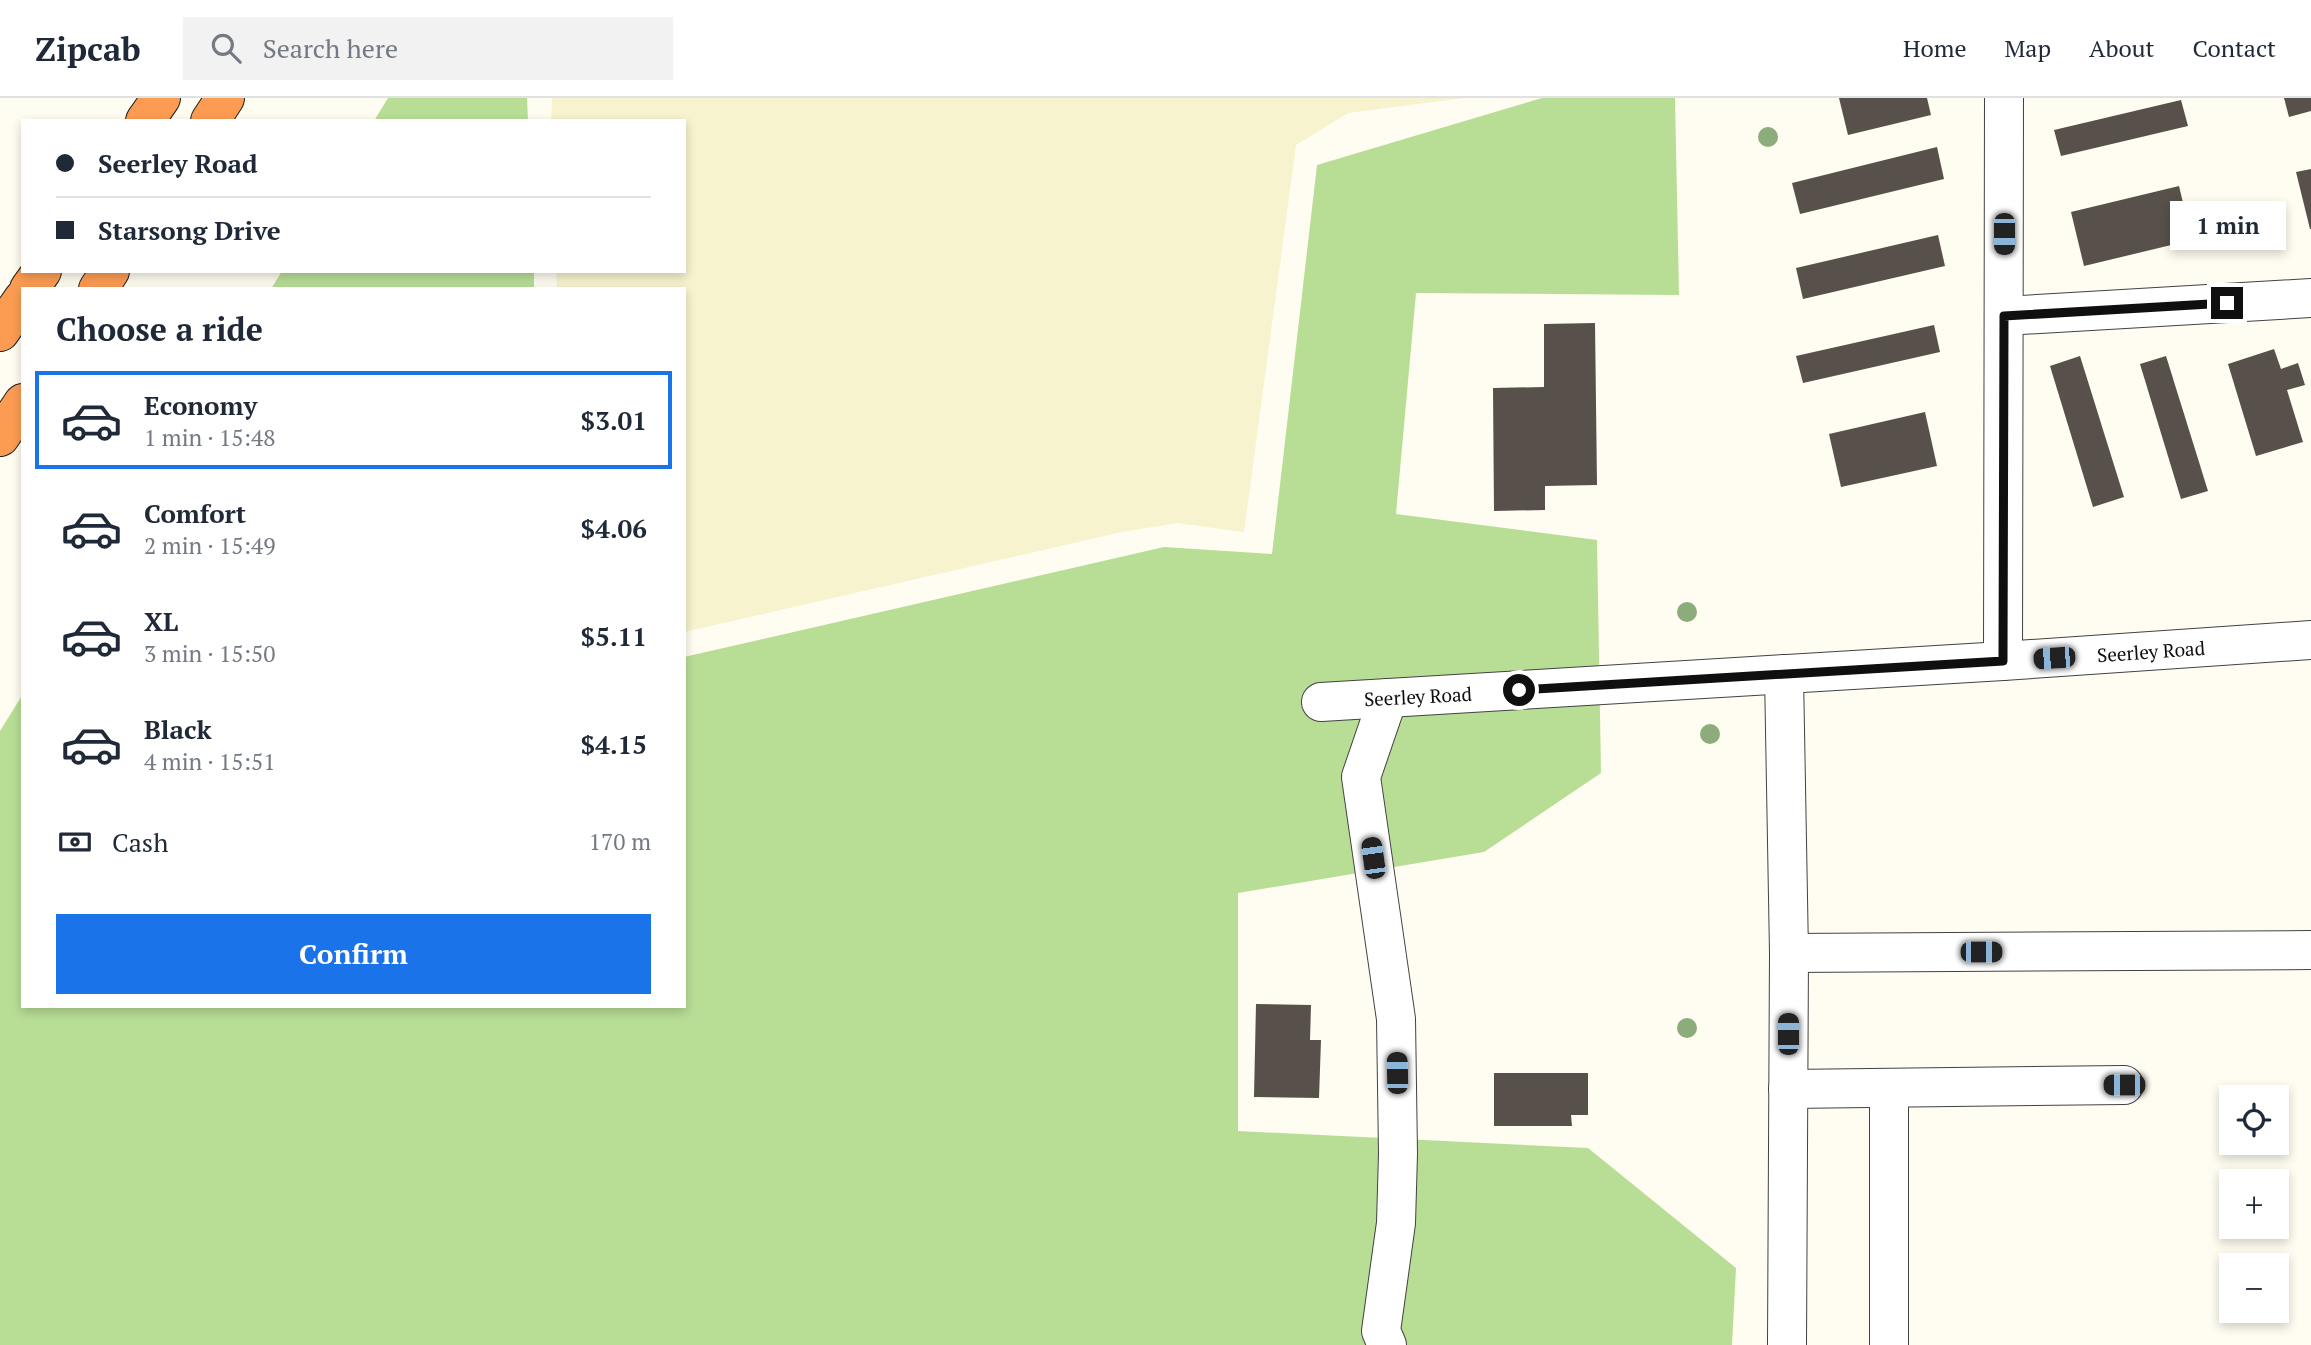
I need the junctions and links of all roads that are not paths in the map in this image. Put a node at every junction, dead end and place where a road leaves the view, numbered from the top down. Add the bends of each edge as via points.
1 (161, 98) edge
2 (225, 98) edge
3 (2004, 98) edge
4 (146, 119) edge
5 (211, 119) edge
6 (2311, 298) edge
7 (21, 302) edge
8 (2004, 316) junction
9 (0, 331) edge
10 (21, 406) edge
11 (0, 437) edge
12 (2311, 640) edge
13 (2003, 661) junction
14 (1784, 674) junction
15 (1388, 698) junction
16 (1321, 702) dead end
17 (2311, 950) edge
18 (1789, 953) junction
19 (2124, 1085) dead end
20 (1889, 1088) junction
21 (1788, 1089) junction
22 (1387, 1345) edge
23 (1787, 1345) edge
24 (1889, 1345) edge

1 - 4 highway
2 - 5 highway
3 - 8 street
6 - 8 street
7 - 9 highway
8 - 13 street
10 - 11 highway
12 - 13 street, Seerley Road
13 - 14 street, Seerley Road
14 - 15 street, Seerley Road
14 - 18 street
15 - 16 street, Seerley Road
15 - 22 street via 1361,778 1396,1019 1396,1223 1381,1331
17 - 18 street
18 - 21 street
19 - 20 street
20 - 21 street
20 - 24 street
21 - 23 street

